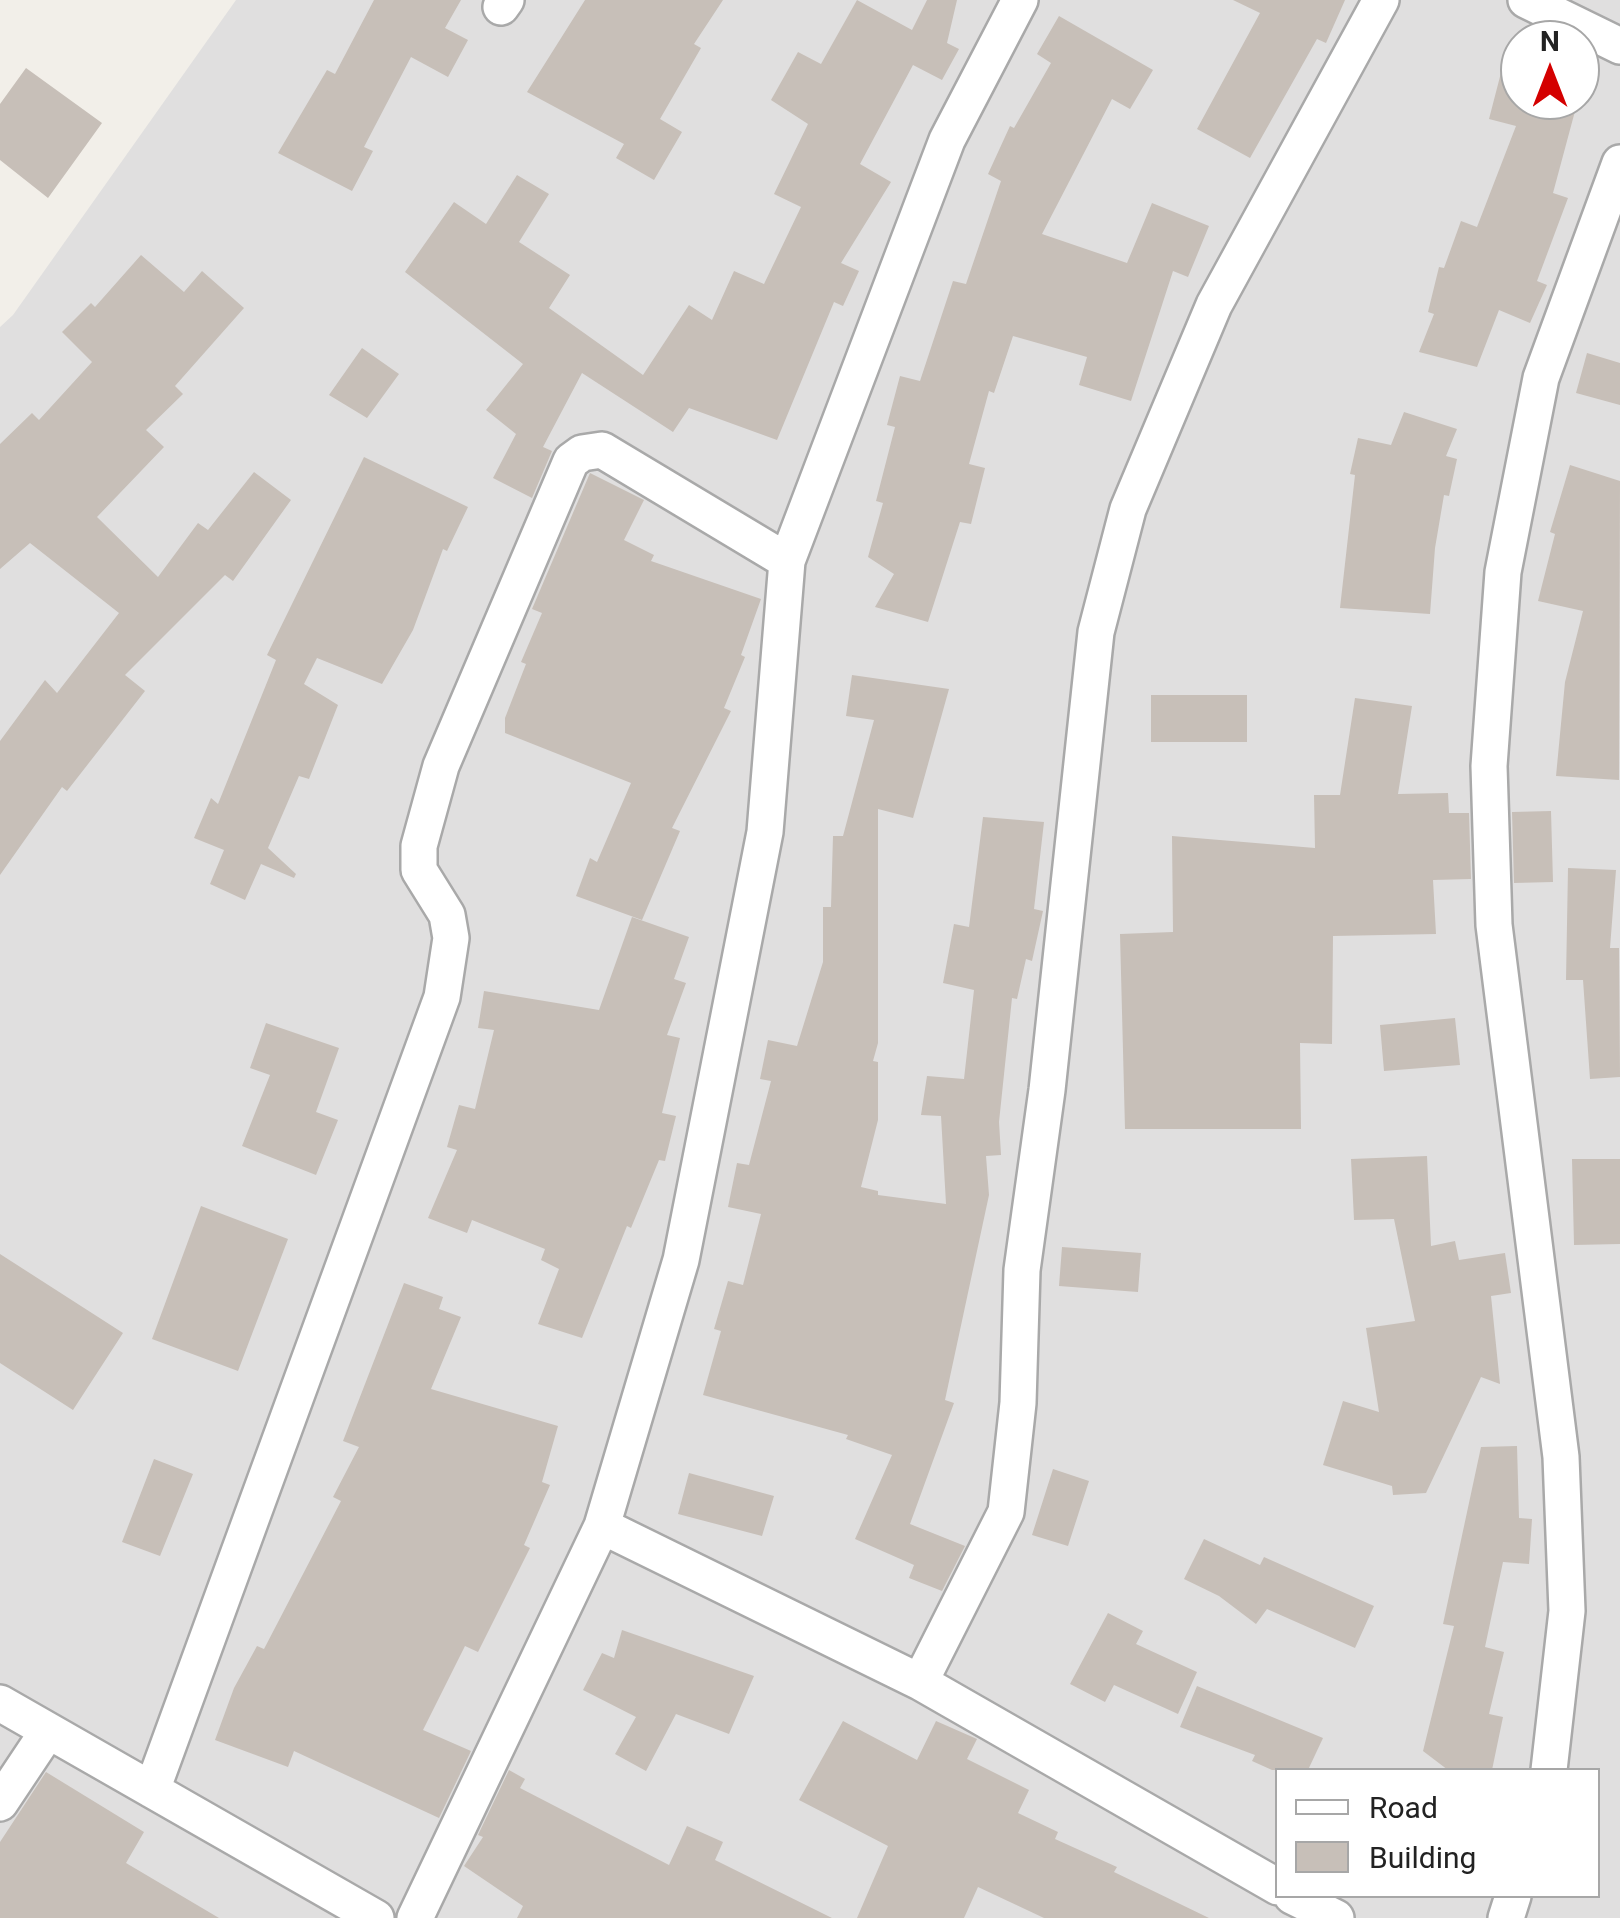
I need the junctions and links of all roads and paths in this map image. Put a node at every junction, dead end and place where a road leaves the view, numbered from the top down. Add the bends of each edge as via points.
1 (1020, 0) edge
2 (1380, 0) edge
3 (1526, 0) edge
4 (1620, 46) edge
5 (1620, 162) edge
6 (787, 560) junction
7 (602, 1526) junction
8 (920, 1682) junction
9 (0, 1703) edge
10 (48, 1730) junction
11 (1550, 1768) edge
12 (152, 1790) junction
13 (0, 1803) edge
14 (1275, 1885) edge
15 (1296, 1898) edge
16 (376, 1918) edge
17 (415, 1918) edge
18 (1336, 1918) edge

1 - 6 street via 947,140
2 - 8 street via 1214,305 1128,509 1096,632 1022,1270 1006,1512
3 - 4 street
5 - 11 street via 1541,378 1504,572 1489,766 1494,925 1562,1457 1568,1611
6 - 7 street via 764,832 681,1260
6 - 12 street via 602,450 571,461 441,766 419,846 419,870 447,915 451,938 442,997
7 - 8 street
7 - 17 street
8 - 14 street
9 - 10 street
10 - 12 street
10 - 13 street
12 - 16 street
15 - 18 street

